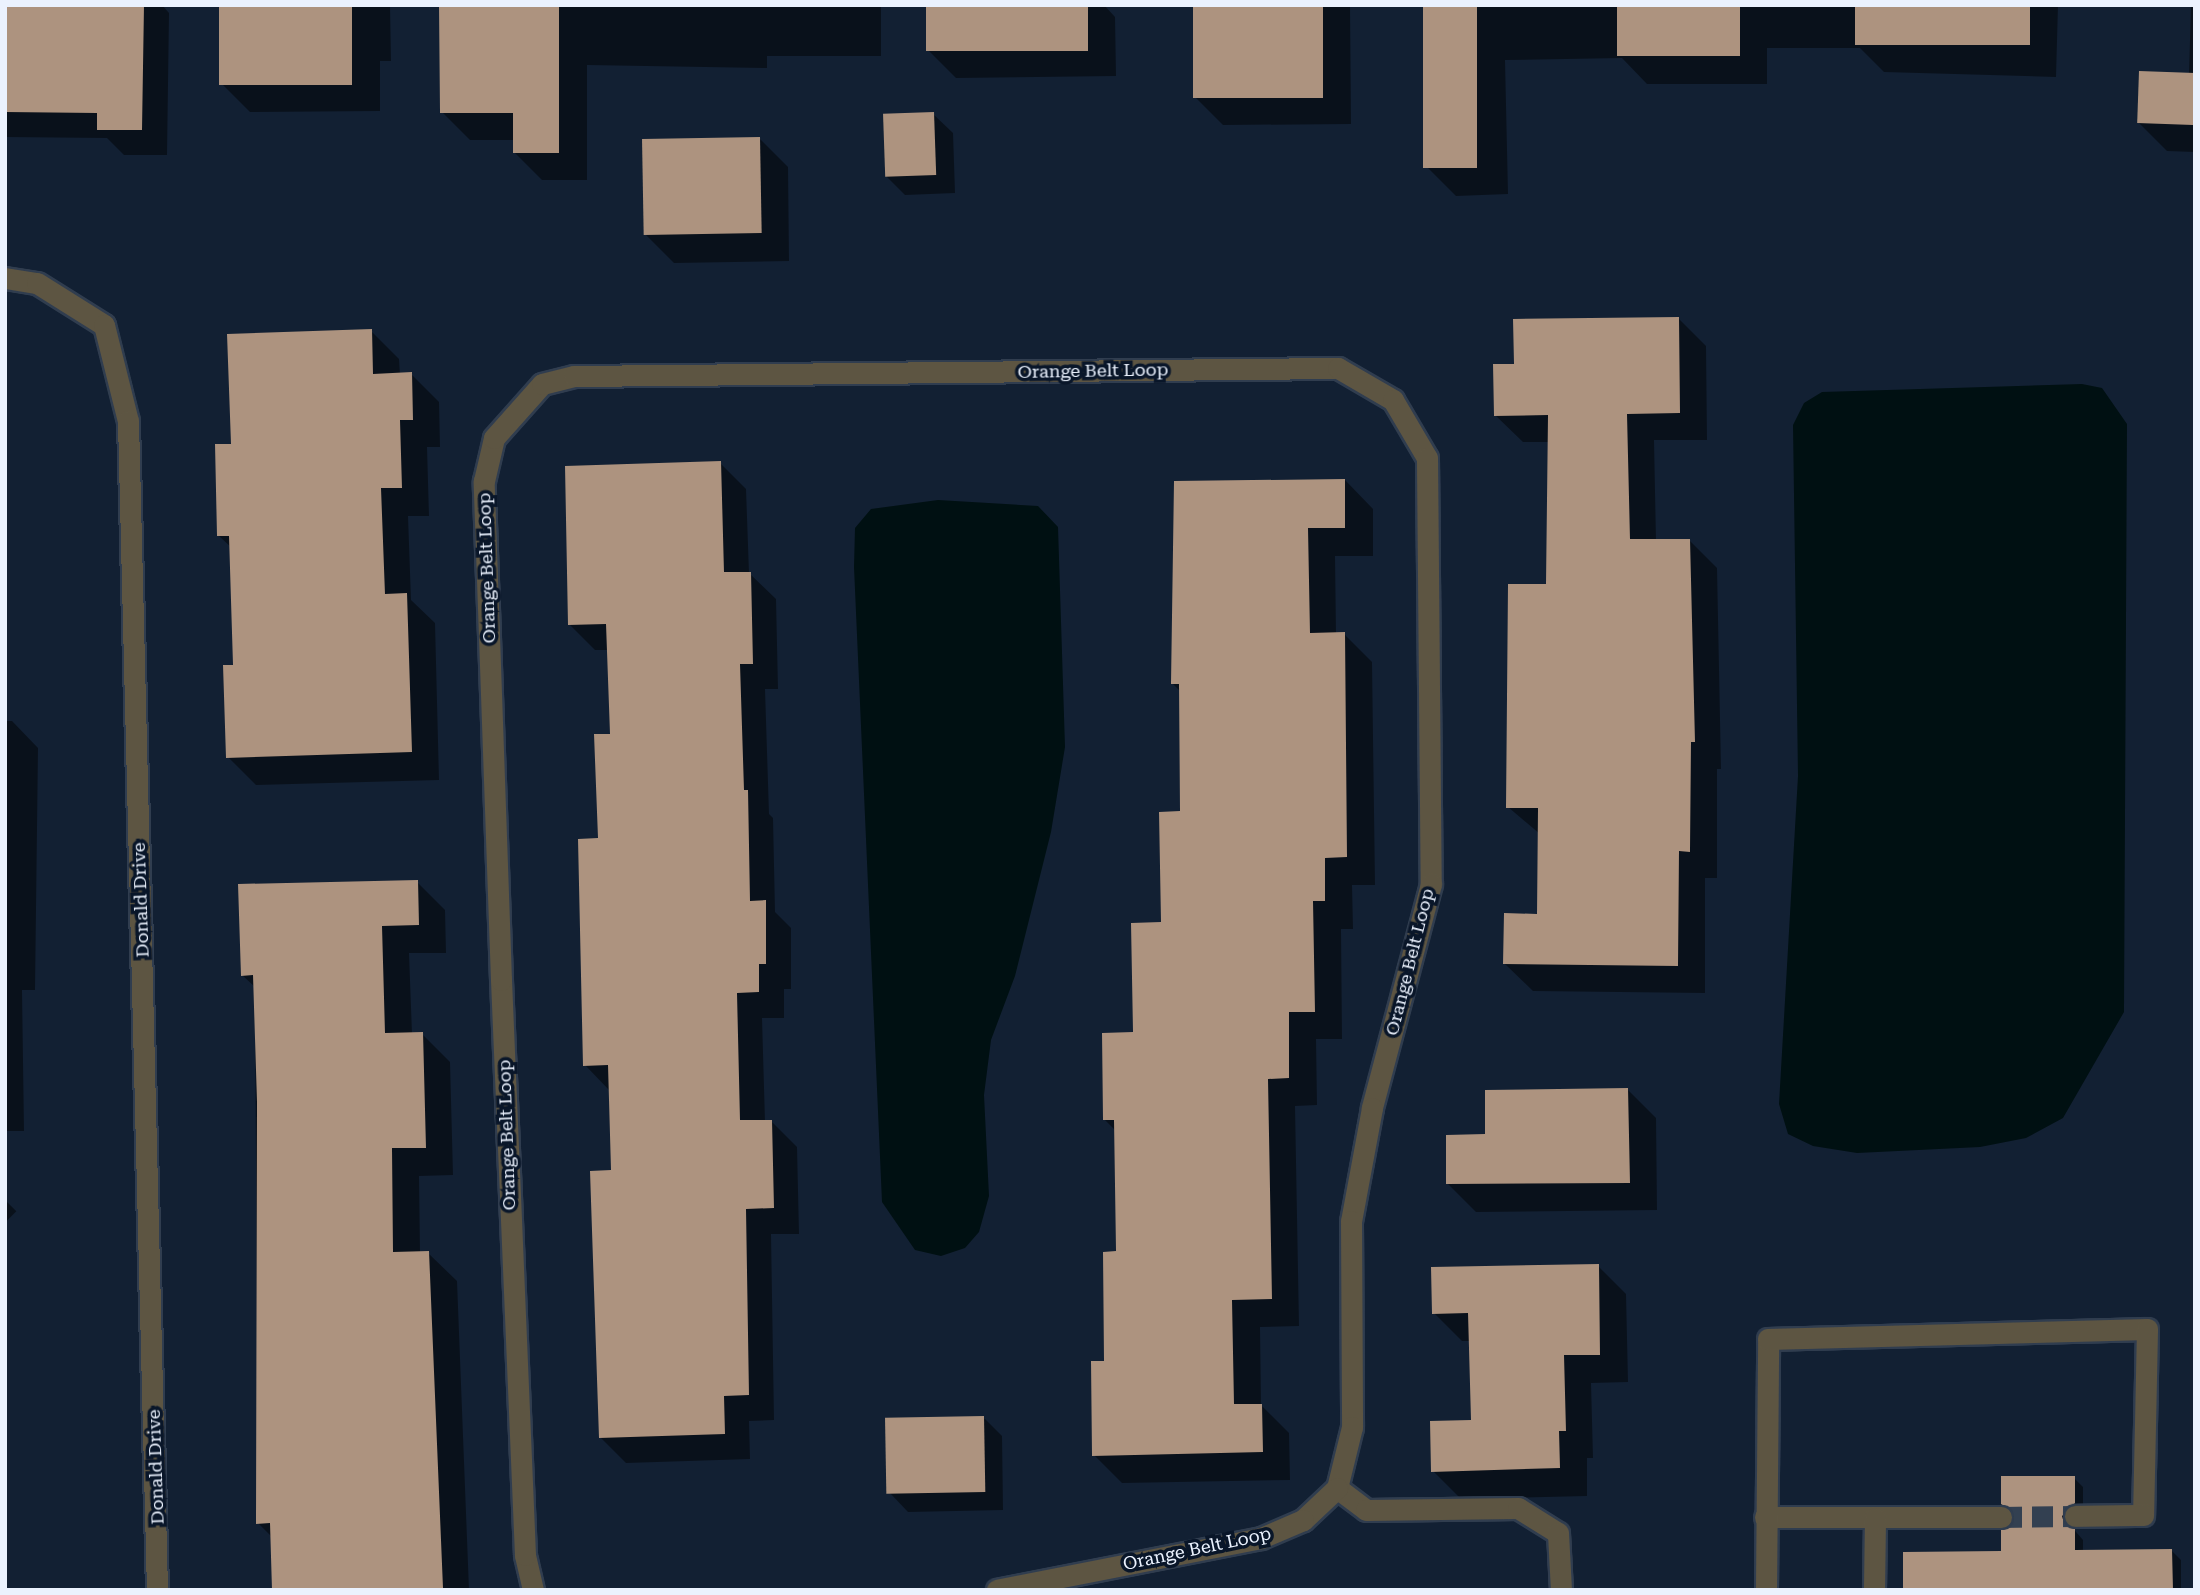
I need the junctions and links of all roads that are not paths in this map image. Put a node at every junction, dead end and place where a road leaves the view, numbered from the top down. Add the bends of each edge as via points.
1 (5, 278) edge
2 (1338, 1488) junction
3 (2075, 1516) tunnel mouth
4 (1765, 1517) junction
5 (2001, 1517) tunnel mouth
6 (1875, 1518) junction
7 (157, 1590) edge
8 (533, 1590) edge
9 (997, 1590) edge
10 (1561, 1590) edge
11 (1766, 1590) edge
12 (1874, 1590) edge

1 - 7 street, Donald Drive via 37,283 104,325 128,421
2 - 8 street, Orange Belt Loop via 1352,1427 1351,1221 1372,1108 1431,884 1427,458 1393,400 1338,368 574,376 542,384 515,410 494,438 484,481 525,1555
2 - 9 street, Orange Belt Loop via 1303,1520 1261,1538
2 - 10 street via 1366,1510 1518,1508 1558,1533
3 - 4 street via 2143,1515 2147,1329 1768,1339
4 - 6 street
4 - 11 street
5 - 6 street
6 - 12 street

